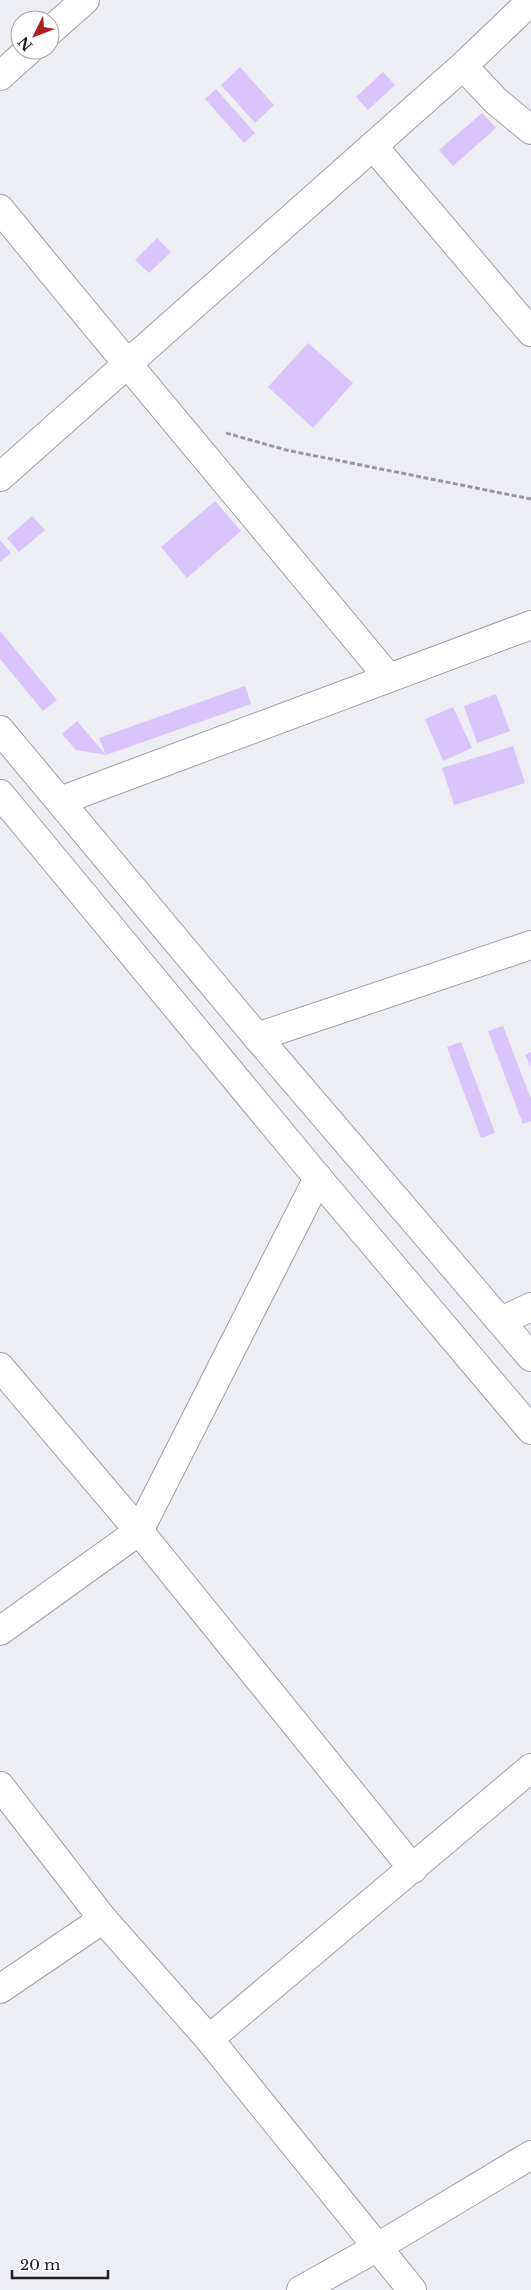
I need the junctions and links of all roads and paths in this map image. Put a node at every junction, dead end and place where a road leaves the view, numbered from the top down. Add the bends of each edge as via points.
1 (85, 0) edge
2 (531, 1) edge
3 (60, 22) edge
4 (18, 60) edge
5 (463, 66) junction
6 (0, 76) edge
7 (531, 130) edge
8 (373, 146) junction
9 (0, 209) edge
10 (531, 332) edge
11 (126, 364) junction
12 (223, 432) dead end
13 (0, 477) edge
14 (531, 499) edge
15 (531, 625) edge
16 (388, 677) junction
17 (0, 730) edge
18 (0, 794) edge
19 (60, 801) junction
20 (531, 945) edge
21 (257, 1037) junction
22 (318, 1178) junction
23 (531, 1307) edge
24 (502, 1321) junction
25 (531, 1357) edge
26 (0, 1367) edge
27 (531, 1430) edge
28 (139, 1531) junction
29 (0, 1631) edge
30 (531, 1768) edge
31 (0, 1786) edge
32 (413, 1869) junction
33 (104, 1919) junction
34 (0, 1989) edge
35 (209, 2039) junction
36 (531, 2155) edge
37 (376, 2248) junction
38 (301, 2290) edge
39 (412, 2290) edge

1 - 3 street
2 - 5 street
4 - 6 street
5 - 7 street via 496,101
5 - 8 street
8 - 10 street
8 - 11 street
9 - 11 street
11 - 13 street
11 - 16 street
12 - 14 path via 286,450
15 - 16 street
16 - 19 street
17 - 19 street
18 - 22 street
19 - 21 street
20 - 21 street
21 - 24 street
22 - 27 street
22 - 28 street
23 - 24 street
24 - 25 street
26 - 28 street
28 - 29 street
28 - 32 street
30 - 32 street
31 - 33 street
32 - 35 street
33 - 34 street
33 - 35 street
35 - 37 street
36 - 37 street
37 - 38 street
37 - 39 street

